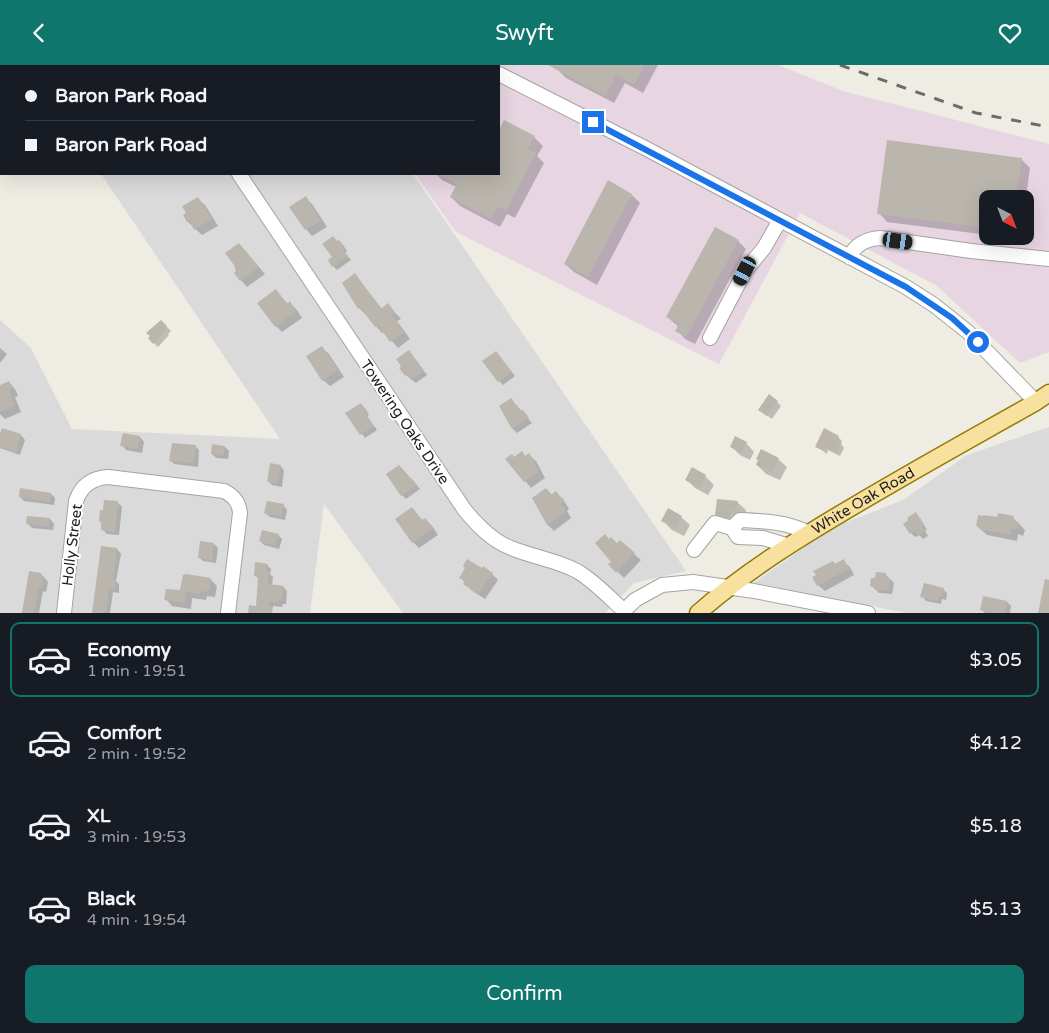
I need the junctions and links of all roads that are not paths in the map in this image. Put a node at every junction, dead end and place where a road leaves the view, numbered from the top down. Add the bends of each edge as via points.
1 (500, 75) edge
2 (240, 175) edge
3 (780, 221) junction
4 (849, 257) junction
5 (1049, 259) edge
6 (710, 338) dead end
7 (1045, 398) edge
8 (732, 528) junction
9 (809, 533) junction
10 (789, 546) junction
11 (694, 550) dead end
12 (729, 587) junction
13 (623, 612) edge
14 (64, 613) edge
15 (228, 613) edge
16 (698, 613) edge
17 (868, 613) edge

1 - 3 street
2 - 13 street, Towering Oaks Drive via 477,524 509,548 560,563 588,578
3 - 4 street
3 - 6 street via 745,271
4 - 5 street via 858,245 880,238
4 - 7 street via 906,287 952,318
7 - 9 main road, White Oak Road via 884,487
8 - 9 street via 740,520 768,521 796,526
8 - 10 street via 738,537 763,538
8 - 11 street via 715,523
9 - 10 main road, White Oak Road
10 - 12 main road, White Oak Road
12 - 13 street via 693,582 662,585
12 - 16 main road, White Oak Road
12 - 17 street
14 - 15 street, Holly Street via 78,495 87,483 102,477 224,491 236,500 240,513

